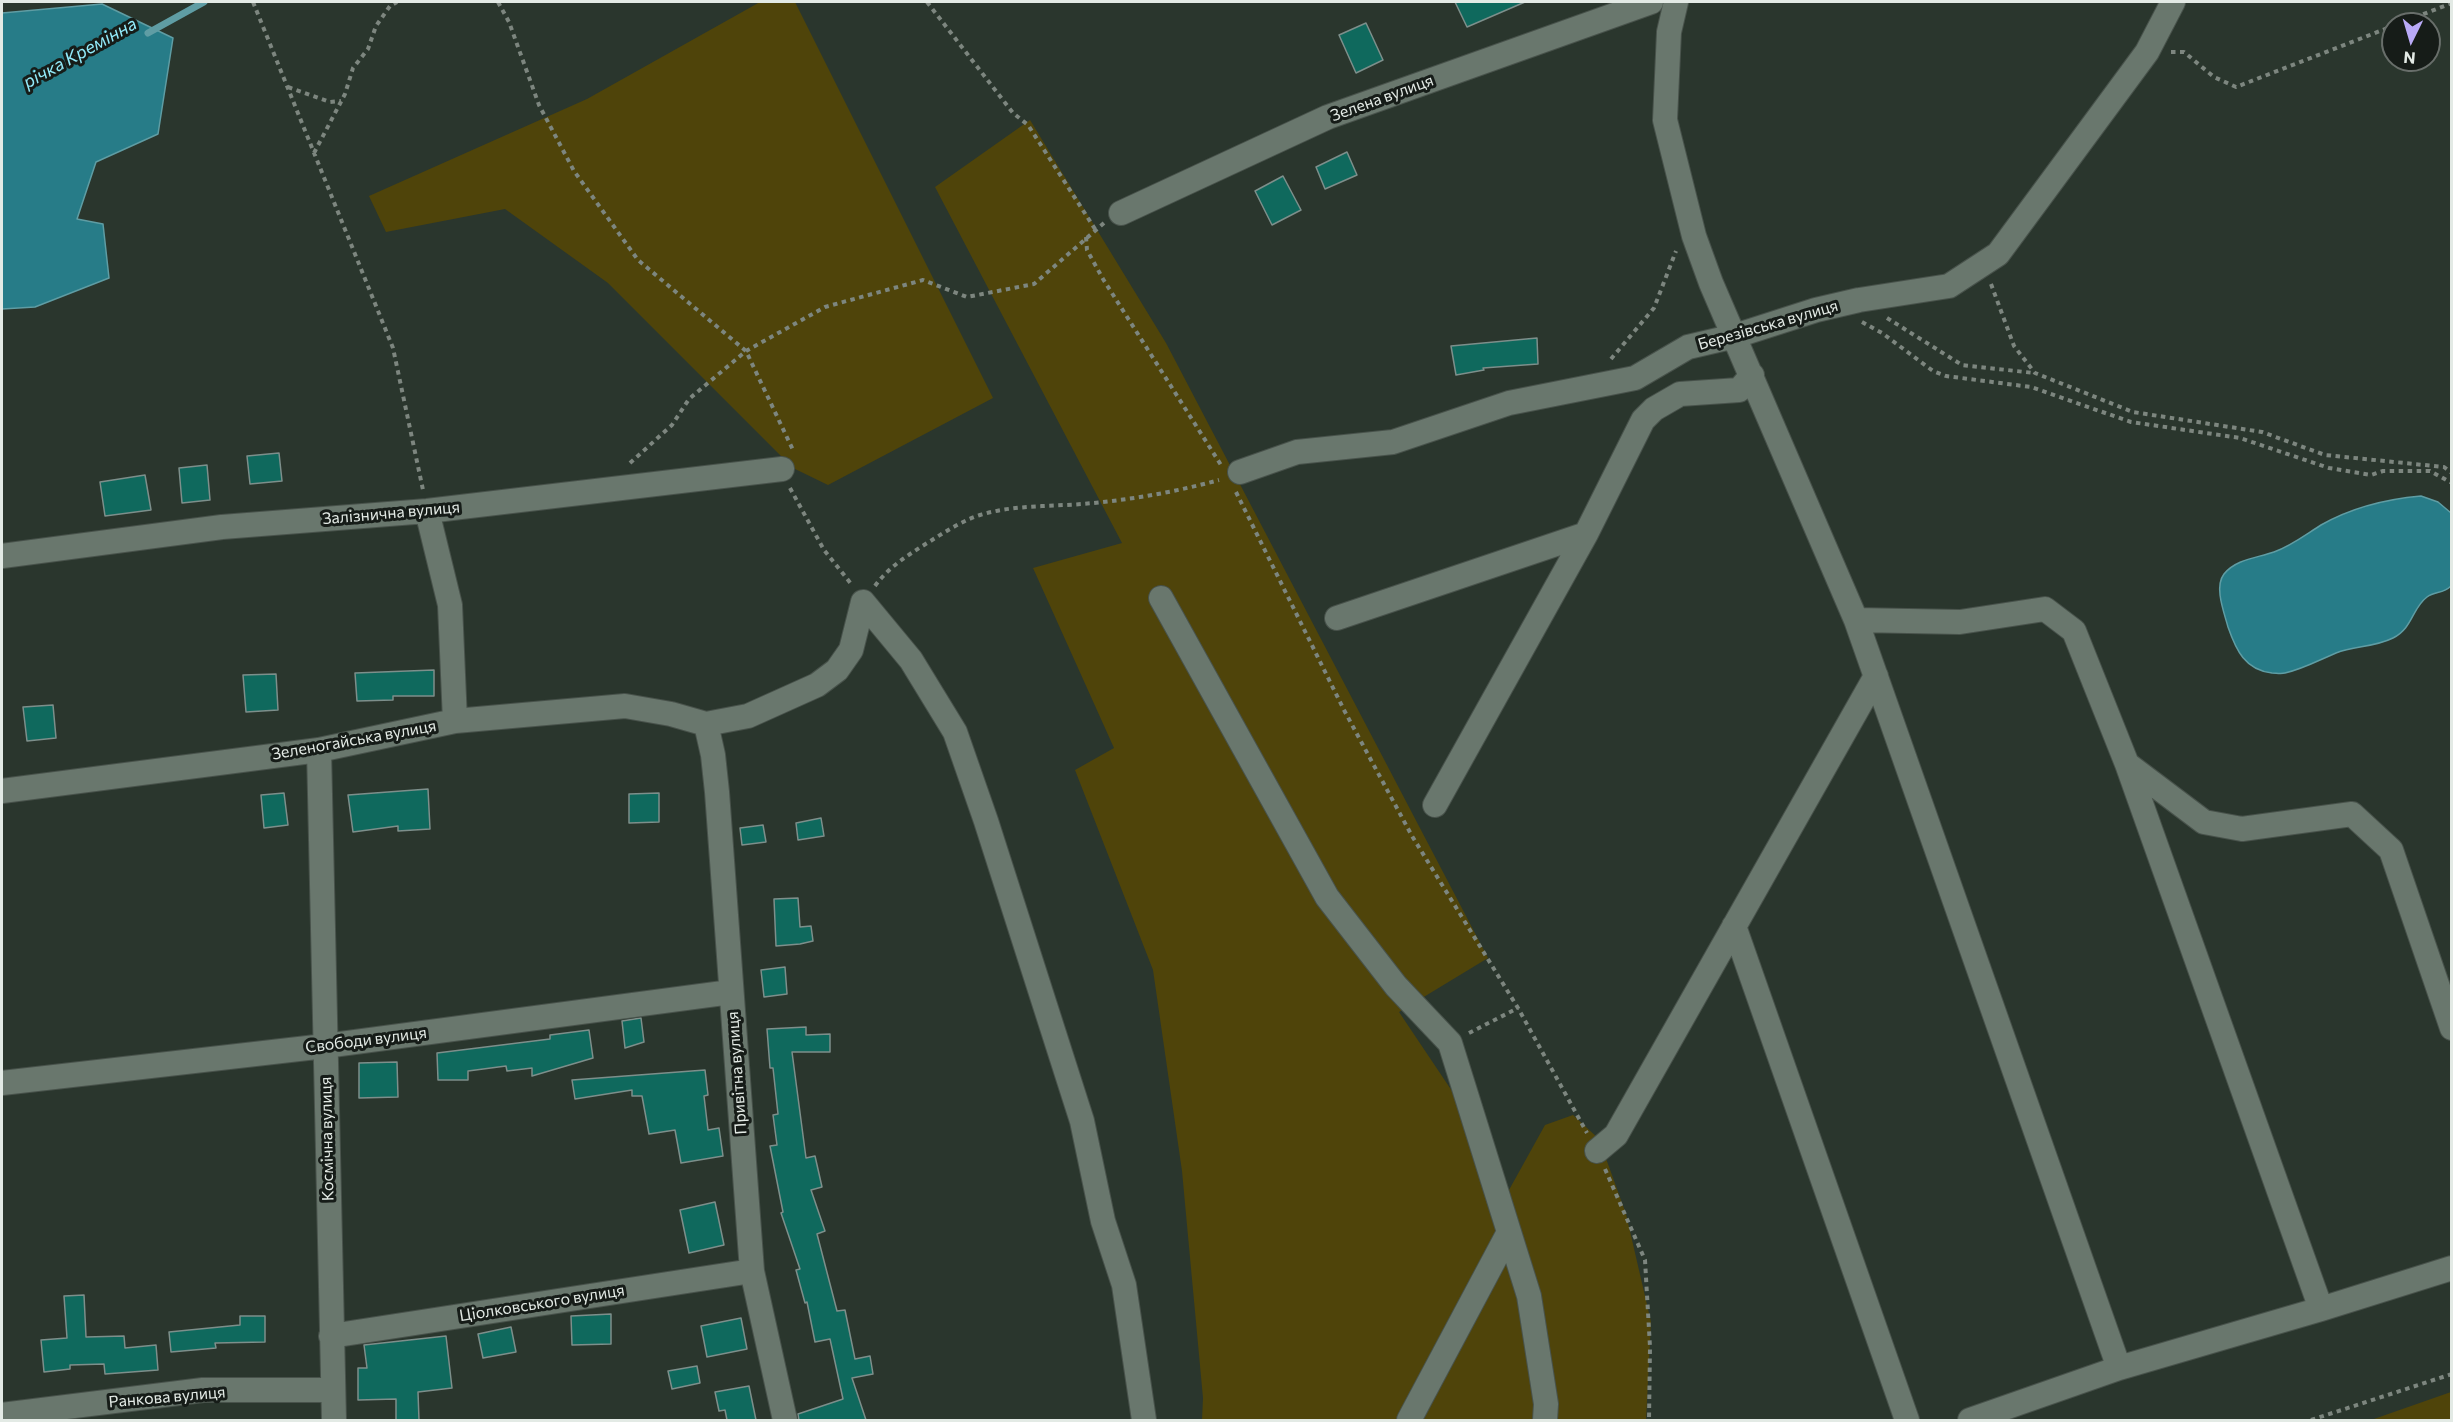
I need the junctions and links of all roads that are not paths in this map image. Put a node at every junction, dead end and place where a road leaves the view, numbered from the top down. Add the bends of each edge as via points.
1 (1651, 2) edge
2 (1676, 2) edge
3 (2173, 2) edge
4 (1121, 213) dead end
5 (1735, 336) junction
6 (1752, 375) junction
7 (782, 469) road end
8 (1234, 475) road end
9 (427, 511) junction
10 (1586, 534) junction
11 (2, 556) edge
12 (1161, 598) dead end
13 (1337, 618) dead end
14 (1856, 620) junction
15 (1876, 676) junction
16 (455, 721) junction
17 (706, 724) junction
18 (319, 750) junction
19 (2127, 764) junction
20 (2, 791) edge
21 (1435, 805) dead end
22 (1734, 926) junction
23 (731, 992) junction
24 (2451, 1028) edge
25 (325, 1046) junction
26 (2, 1083) edge
27 (1597, 1151) road end
28 (1508, 1233) junction
29 (2451, 1268) edge
30 (752, 1271) junction
31 (2321, 1309) junction
32 (331, 1336) junction
33 (2119, 1368) junction
34 (332, 1390) junction
35 (2, 1415) edge
36 (334, 1420) edge
37 (785, 1420) edge
38 (1144, 1420) edge
39 (1409, 1420) edge
40 (1545, 1420) edge
41 (1907, 1420) edge
42 (1970, 1420) edge

1 - 4 street, Зелена вулиця via 1328,117
2 - 5 street via 1669,32 1665,120 1689,217 1711,283
3 - 5 street, Березівська вулиця via 2147,52 1998,254 1949,286 1858,309 1816,310
5 - 6 street
5 - 8 street, Березівська вулиця via 1688,347 1635,378 1509,404 1393,442 1297,452
6 - 10 street via 1739,390 1680,394 1654,409 1643,420
6 - 14 street
7 - 9 street, Залізнична вулиця
9 - 11 street, Залізнична вулиця via 222,527
9 - 16 street via 450,605
10 - 13 street
10 - 21 street
12 - 28 street via 1327,897 1396,986 1450,1043
14 - 15 street
14 - 19 street via 1960,622 2046,609 2074,631
15 - 22 street
15 - 33 street
16 - 17 street, Зеленогайська вулиця via 625,706
16 - 18 street, Зеленогайська вулиця
17 - 23 street, Привітна вулиця via 716,783
17 - 38 street via 748,716 817,685 837,670 851,650 863,602 911,660 955,732 1082,1121 1103,1221 1124,1285
18 - 20 street, Зеленогайська вулиця
18 - 25 street, Космічна вулиця
19 - 24 street via 2204,822 2242,829 2352,814 2391,850
19 - 31 street
22 - 27 street via 1616,1135
22 - 41 street
23 - 25 street, Свободи вулиця
23 - 30 street, Привітна вулиця
25 - 26 street, Свободи вулиця
25 - 32 street, Космічна вулиця
28 - 39 street
28 - 40 street via 1529,1296 1546,1404
29 - 31 street
30 - 32 street, Ціолковського вулиця
30 - 37 street, Привітна вулиця
31 - 33 street
32 - 34 street, Космічна вулиця
33 - 42 street
34 - 35 street, Ранкова вулиця via 203,1390
34 - 36 street, Космічна вулиця

